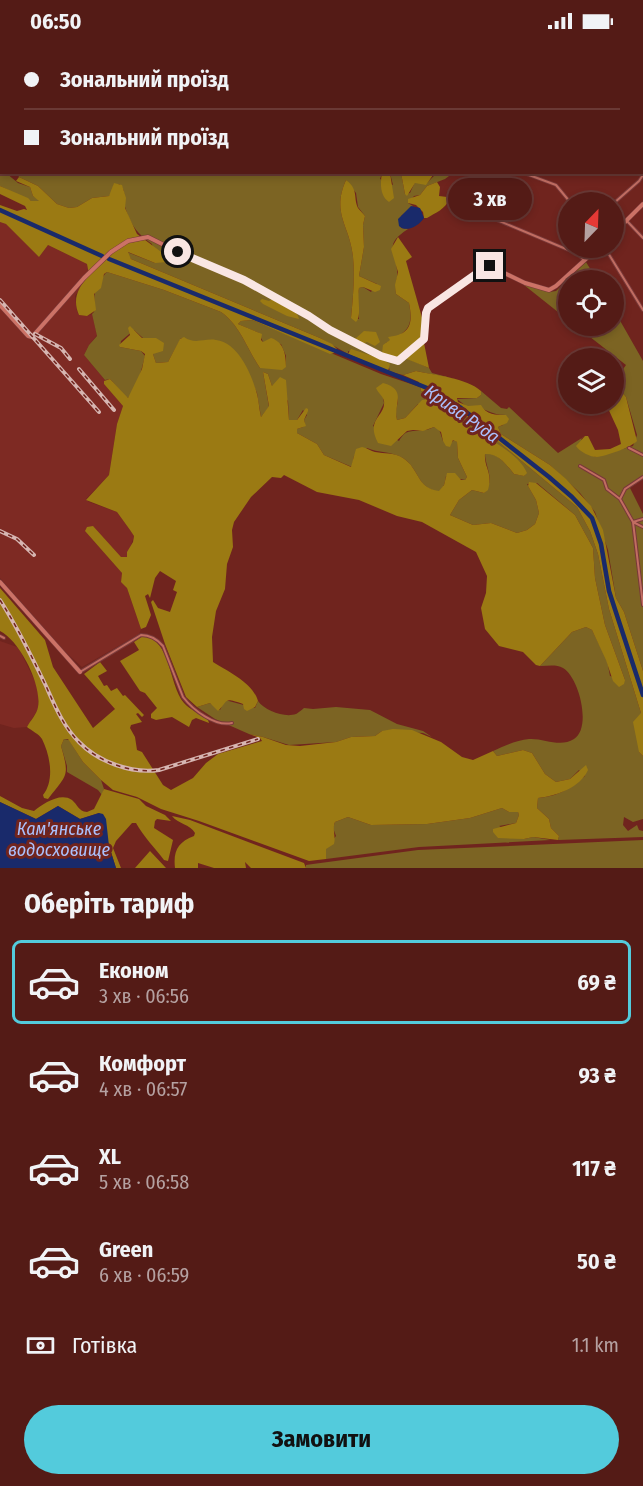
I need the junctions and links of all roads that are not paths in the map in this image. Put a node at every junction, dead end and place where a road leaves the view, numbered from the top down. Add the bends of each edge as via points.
1 (526, 174) edge
2 (643, 175) edge
3 (562, 192) edge
4 (624, 195) edge
5 (643, 204) edge
6 (473, 210) dead end
7 (626, 220) joint
8 (643, 238) edge
9 (587, 258) edge
10 (610, 258) edge
11 (584, 261) junction
12 (0, 305) edge
13 (643, 310) edge
14 (630, 448) dead end
15 (643, 455) edge
16 (580, 466) dead end
17 (643, 477) edge
18 (620, 499) junction
19 (643, 519) edge
20 (633, 522) junction
21 (643, 527) edge
22 (0, 582) edge
23 (643, 605) edge
24 (0, 636) edge
25 (4, 638) dead end
26 (80, 672) joint
27 (232, 723) dead end

1 - 3 street via 556,185
2 - 4 street
5 - 7 street
6 - 11 street via 578,254
7 - 8 street
9 - 11 street
10 - 13 street
11 - 12 street via 550,289 488,266 428,308 424,339 398,361 330,330 244,280 151,238 120,246 31,337
14 - 15 street
16 - 18 street via 601,477 607,489
17 - 18 street via 625,489
18 - 20 street
19 - 20 street
20 - 21 street
20 - 23 street
22 - 26 street
24 - 25 street
26 - 27 street via 147,635 163,646 188,704 215,722

